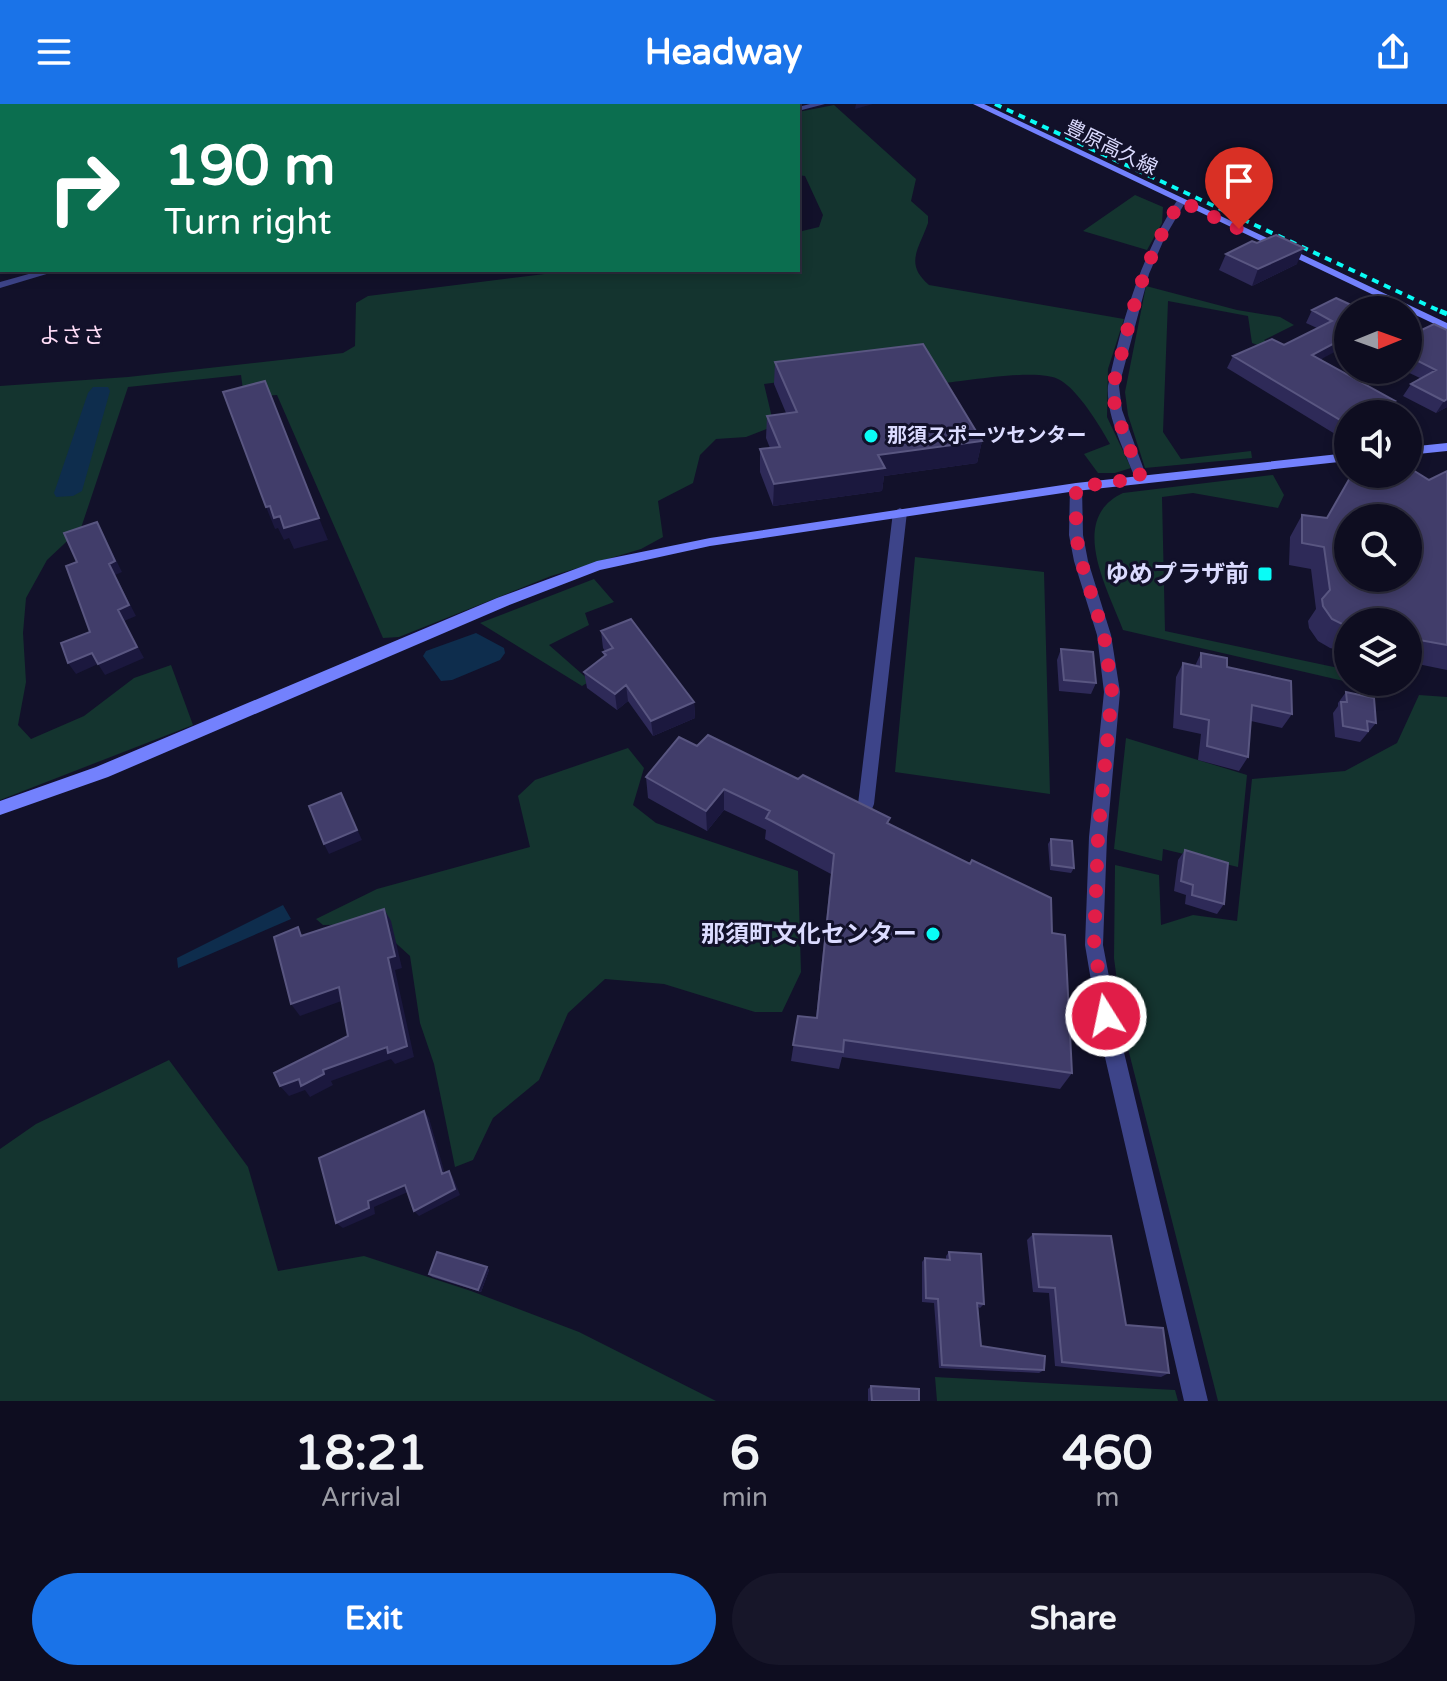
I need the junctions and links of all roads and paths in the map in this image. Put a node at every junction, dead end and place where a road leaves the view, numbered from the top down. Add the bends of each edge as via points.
1 (821, 104) edge
2 (977, 104) edge
3 (800, 109) edge
4 (1181, 201) junction
5 (48, 272) edge
6 (0, 285) edge
7 (1447, 327) edge
8 (1447, 447) edge
9 (1422, 450) edge
10 (1334, 458) edge
11 (1141, 478) junction
12 (1076, 487) junction
13 (900, 512) junction
14 (866, 804) edge
15 (0, 808) edge
16 (1196, 1401) edge

1 - 3 street
2 - 4 street, 豊原高久線
4 - 7 street, 豊原高久線
4 - 11 street via 1146,268 1113,390
5 - 6 street
8 - 9 street
10 - 11 street
11 - 12 street
12 - 13 street
12 - 16 street via 1076,535 1104,635 1112,692 1094,945 1111,1040
13 - 14 street
13 - 15 street via 597,566 102,772

